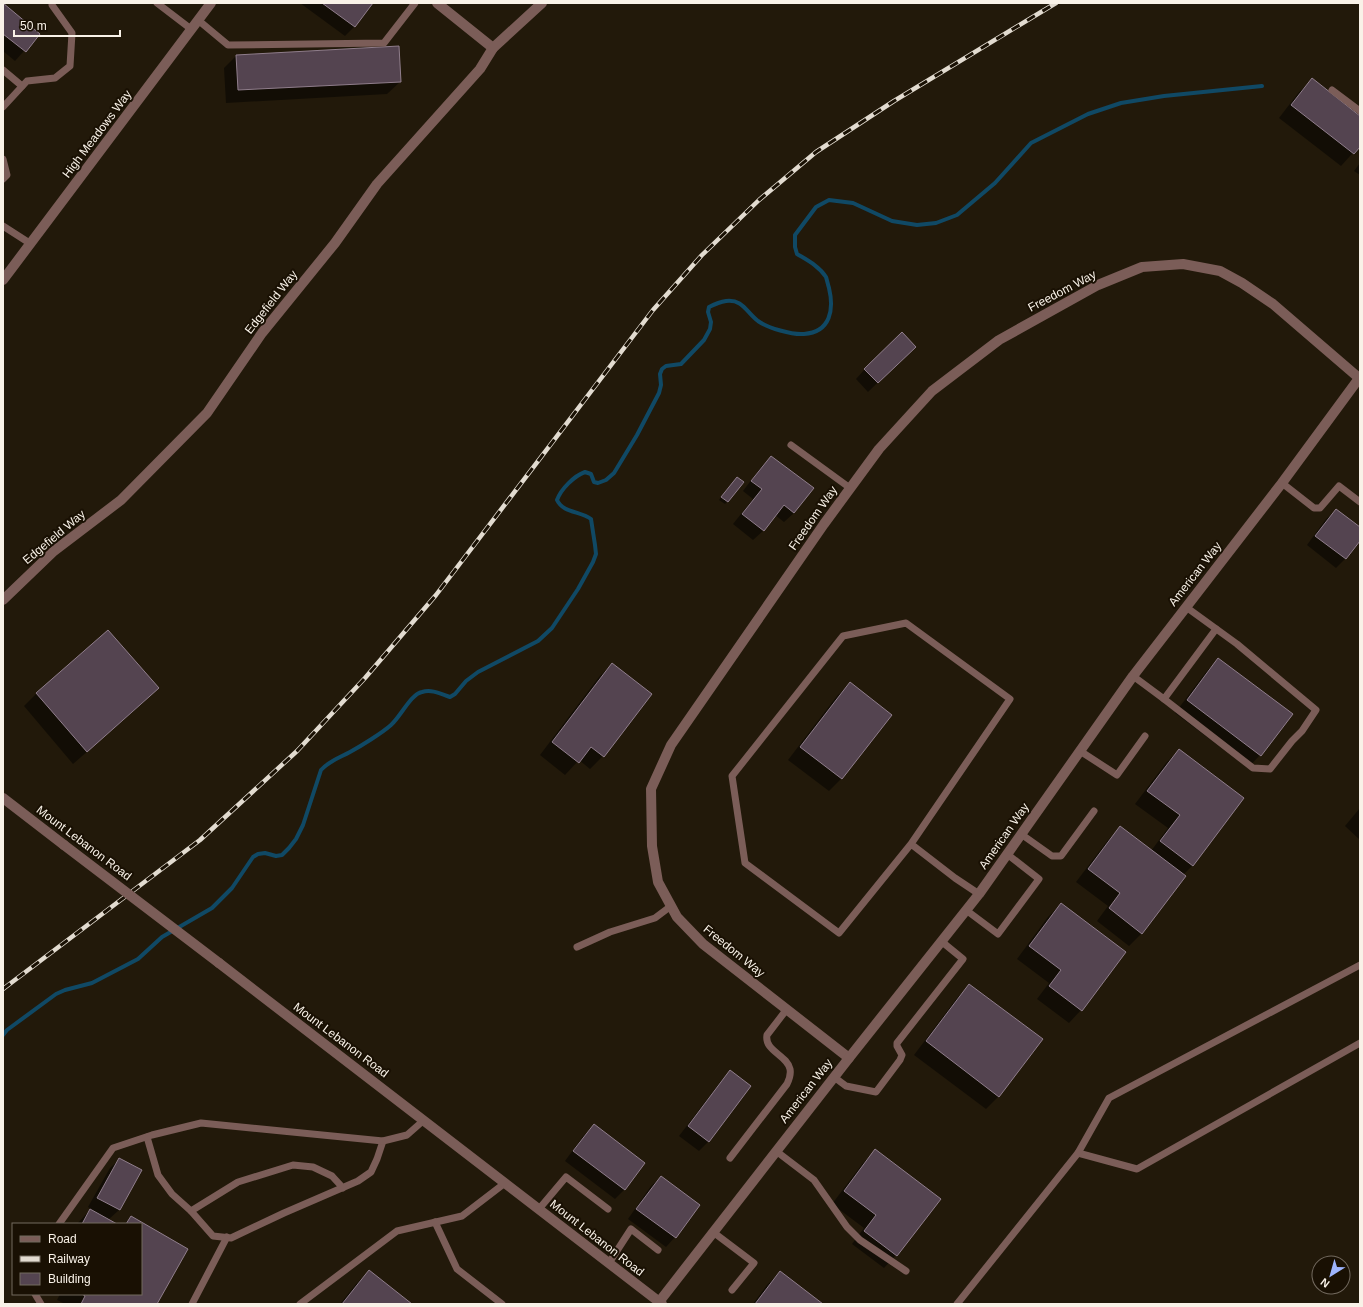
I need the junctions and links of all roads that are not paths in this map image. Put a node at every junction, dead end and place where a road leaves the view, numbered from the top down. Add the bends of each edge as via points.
1 (158, 3) edge
2 (211, 3) edge
3 (415, 3) edge
4 (437, 3) edge
5 (542, 3) edge
6 (51, 4) edge
7 (198, 20) junction
8 (191, 30) junction
9 (493, 48) junction
10 (3, 70) edge
11 (22, 86) junction
12 (1332, 90) dead end
13 (3, 107) edge
14 (1360, 110) edge
15 (3, 159) edge
16 (3, 179) edge
17 (3, 226) edge
18 (31, 244) junction
19 (3, 280) edge
20 (1360, 378) edge
21 (791, 445) dead end
22 (1282, 483) junction
23 (850, 488) junction
24 (1360, 502) edge
25 (3, 600) edge
26 (1186, 607) junction
27 (1216, 629) junction
28 (1133, 676) junction
29 (1164, 699) junction
30 (1145, 736) dead end
31 (1080, 751) junction
32 (3, 798) edge
33 (1094, 812) dead end
34 (1021, 834) junction
35 (911, 844) junction
36 (1007, 854) junction
37 (979, 894) junction
38 (671, 906) junction
39 (966, 910) junction
40 (941, 941) junction
41 (577, 947) dead end
42 (1360, 965) edge
43 (787, 1009) junction
44 (1360, 1043) edge
45 (849, 1058) junction
46 (834, 1077) junction
47 (424, 1120) junction
48 (147, 1137) junction
49 (383, 1141) junction
50 (776, 1151) junction
51 (1078, 1153) junction
52 (730, 1158) dead end
53 (505, 1183) junction
54 (343, 1188) junction
55 (539, 1209) junction
56 (608, 1209) dead end
57 (191, 1211) junction
58 (435, 1222) junction
59 (60, 1223) edge
60 (713, 1232) junction
61 (227, 1238) junction
62 (658, 1250) dead end
63 (609, 1263) junction
64 (906, 1271) dead end
65 (732, 1290) dead end
66 (36, 1295) edge
67 (661, 1303) edge
68 (41, 1304) edge
69 (192, 1304) edge
70 (300, 1304) edge
71 (502, 1304) edge
72 (957, 1304) edge

1 - 8 lane
2 - 7 street, High Meadows Way
3 - 7 lane via 384,44 228,45
4 - 9 street
5 - 9 street, Edgefield Way
6 - 11 lane via 72,34 70,66 55,78 27,82
7 - 8 street, High Meadows Way
8 - 18 street, High Meadows Way
9 - 25 street, Edgefield Way via 480,69 377,184 335,242 262,333 207,413 121,500 54,551
10 - 11 lane
11 - 13 lane
12 - 14 lane
15 - 16 lane via 7,175
17 - 18 lane
18 - 19 street, High Meadows Way
20 - 22 street, American Way
20 - 23 street, Freedom Way via 1273,304 1220,271 1183,264 1142,267 1098,285 999,340 932,391 878,449
21 - 23 lane
22 - 24 lane via 1314,508 1320,508 1339,486
22 - 26 street, American Way
23 - 38 street, Freedom Way via 671,745 651,789 652,846 658,882
26 - 27 lane
26 - 28 street, American Way
27 - 29 lane
27 - 29 lane via 1316,710 1302,731 1270,769 1253,768
28 - 29 lane
28 - 31 street, American Way
30 - 31 lane via 1117,775
31 - 34 street, American Way
32 - 47 street, Mount Lebanon Road, bridge
33 - 34 lane via 1061,856 1052,856
34 - 36 street, American Way
35 - 35 lane via 839,933 745,863 732,776 843,636 906,623 1010,700
35 - 37 lane
36 - 37 street, American Way
36 - 39 lane via 1039,879 998,934
37 - 39 street, American Way
38 - 41 lane via 655,918 610,932
38 - 43 street, Freedom Way via 677,917 702,944
39 - 40 street, American Way
40 - 45 street, American Way
40 - 46 lane via 963,959 897,1043 902,1055 900,1060 876,1092 846,1086
42 - 51 lane via 1108,1098
43 - 45 street, Freedom Way
43 - 52 lane via 766,1040 790,1068 787,1084
44 - 51 lane via 1137,1169
45 - 46 street, American Way
46 - 50 street, American Way
47 - 49 lane via 407,1135
47 - 53 street, Mount Lebanon Road
48 - 49 lane via 202,1123
48 - 57 lane via 158,1175 172,1194
48 - 59 lane via 113,1148
49 - 54 lane via 371,1172
50 - 60 street, American Way
50 - 64 lane via 814,1180 847,1227 860,1240
51 - 72 lane
53 - 55 street, Mount Lebanon Road
53 - 58 lane via 462,1216
54 - 57 lane via 332,1176 313,1167 293,1165 238,1182
54 - 61 lane
55 - 56 lane via 566,1177
55 - 63 street, Mount Lebanon Road
57 - 61 lane via 213,1236
58 - 70 lane via 397,1231
58 - 71 lane via 457,1269
60 - 65 lane via 754,1263
60 - 67 street, American Way
61 - 69 lane
62 - 63 lane via 631,1229
63 - 67 street, Mount Lebanon Road
66 - 68 lane

